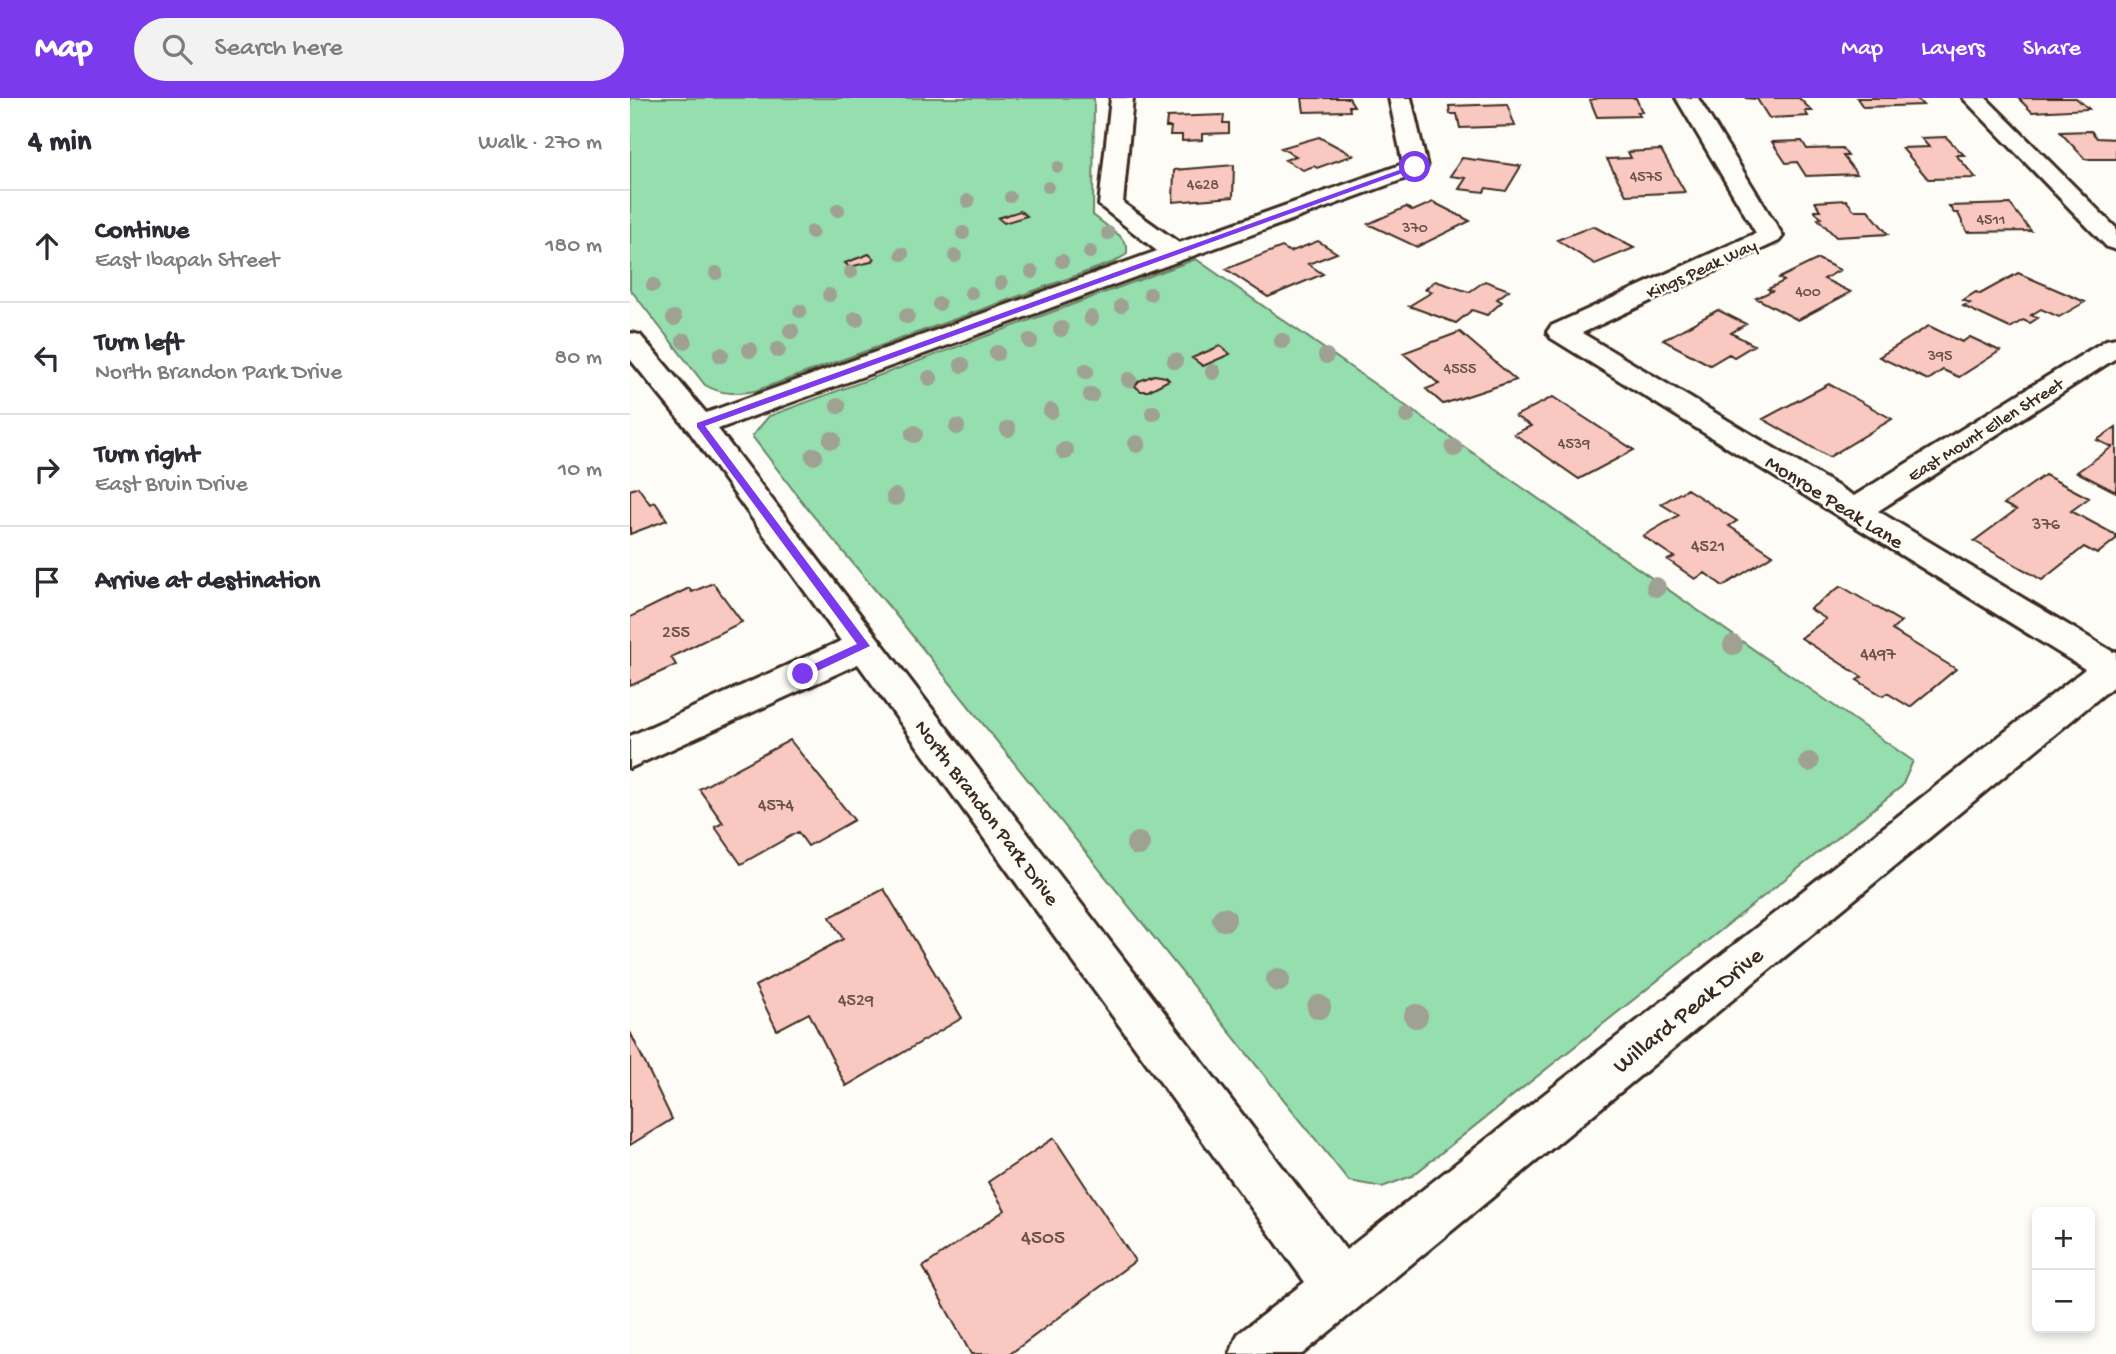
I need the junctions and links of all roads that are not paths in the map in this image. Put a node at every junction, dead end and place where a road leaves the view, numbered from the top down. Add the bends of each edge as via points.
1 (1122, 98) edge
2 (1399, 98) edge
3 (1688, 98) edge
4 (1974, 98) edge
5 (2116, 242) edge
6 (1176, 253) junction
7 (1561, 332) joint
8 (630, 341) edge
9 (2116, 346) edge
10 (700, 425) junction
11 (1854, 511) junction
12 (864, 646) junction
13 (2113, 666) edge
14 (630, 753) edge
15 (1341, 1287) junction
16 (1258, 1354) edge

1 - 6 street via 1111,205
2 - 6 street via 1415,167
3 - 7 street, Kings Peak Way via 1770,236
4 - 5 street
6 - 10 street
7 - 11 street, Monroe Peak Lane
8 - 10 street, North Brandon Park Drive
9 - 11 street, East Mount Ellen Street
10 - 12 street, North Brandon Park Drive
11 - 13 street, Monroe Peak Lane
12 - 14 street
12 - 15 street, North Brandon Park Drive
13 - 15 street, Willard Peak Drive
15 - 16 street, Willard Peak Drive

